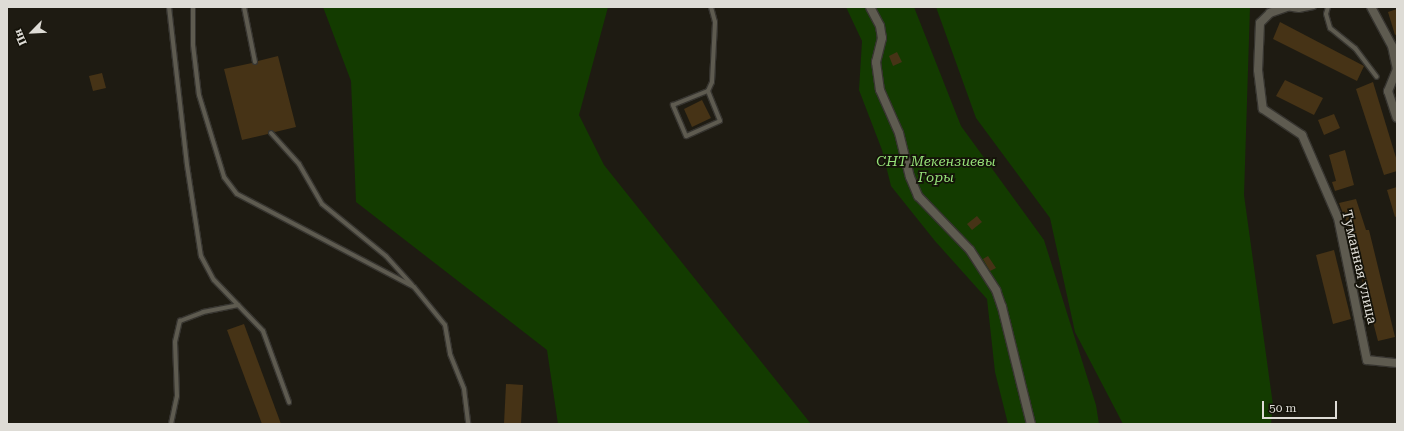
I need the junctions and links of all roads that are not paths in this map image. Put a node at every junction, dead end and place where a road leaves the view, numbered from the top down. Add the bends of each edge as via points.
1 (169, 7) edge
2 (193, 7) edge
3 (244, 7) edge
4 (711, 7) edge
5 (870, 7) edge
6 (1286, 7) edge
7 (1314, 7) edge
8 (1328, 7) edge
9 (1371, 7) edge
10 (255, 62) dead end
11 (1377, 77) dead end
12 (708, 91) junction
13 (1397, 118) edge
14 (272, 133) dead end
15 (414, 287) junction
16 (238, 305) junction
17 (1397, 364) edge
18 (289, 402) dead end
19 (171, 424) edge
20 (468, 424) edge
21 (1031, 424) edge

1 - 16 lane via 187,165 201,256 214,280
2 - 15 lane via 193,45 200,95 224,177 237,194
3 - 10 lane
4 - 12 lane via 714,22 712,82
5 - 21 street via 880,26 882,38 876,62 880,90 899,133 910,177 918,196 970,250 996,290 1006,319
6 - 7 lane via 1299,10
6 - 17 street, Туманная улица via 1270,13 1260,23 1258,70 1263,109 1302,135 1338,218 1367,360
8 - 11 lane via 1326,14 1330,28 1355,48
9 - 13 street via 1392,46 1397,69 1388,91
12 - 12 lane via 720,121 686,136 672,106
14 - 15 lane via 299,164 322,204 386,256
15 - 20 lane via 445,324 450,354 464,389
16 - 18 lane via 262,331
16 - 19 lane via 203,312 180,321 175,342 177,396

